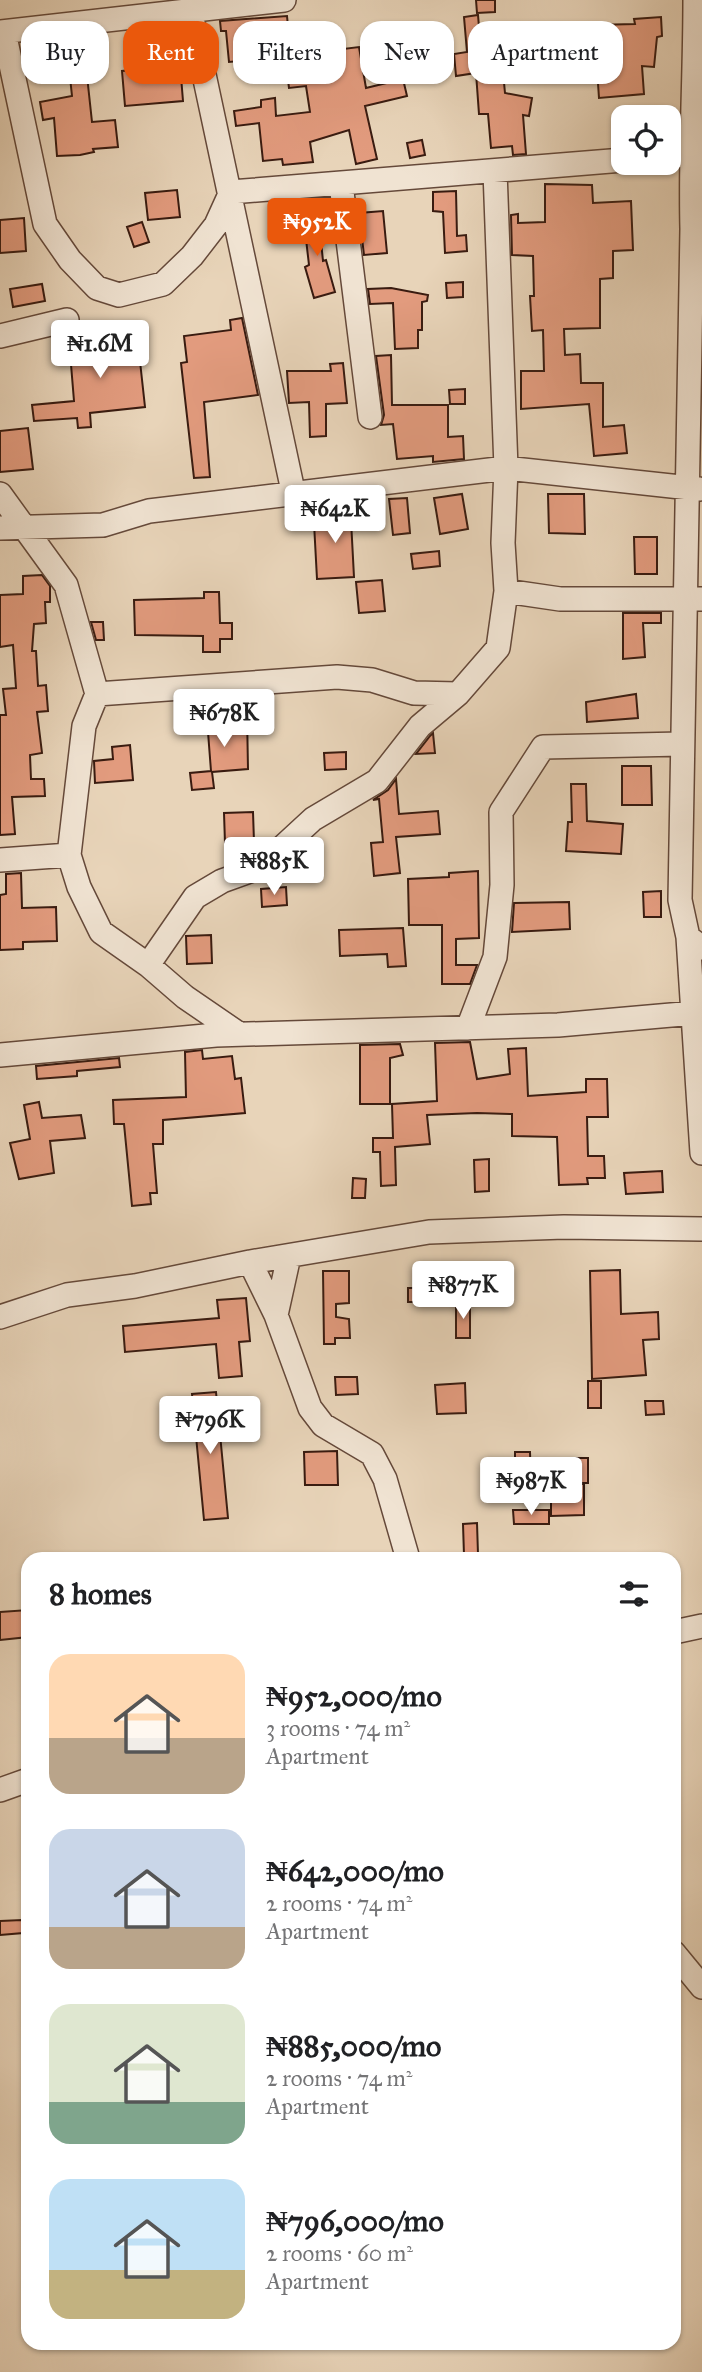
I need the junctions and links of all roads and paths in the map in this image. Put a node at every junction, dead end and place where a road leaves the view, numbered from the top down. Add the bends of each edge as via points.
1 (284, 0) edge
2 (694, 1) edge
3 (190, 9) junction
4 (2, 32) edge
5 (699, 108) edge
6 (681, 150) edge
7 (611, 161) edge
8 (681, 163) edge
9 (495, 171) junction
10 (341, 184) junction
11 (231, 192) junction
12 (697, 229) edge
13 (67, 320) dead end
14 (0, 336) edge
15 (696, 351) edge
16 (370, 416) dead end
17 (506, 468) junction
18 (694, 489) edge
19 (293, 491) junction
20 (0, 494) edge
21 (10, 527) edge
22 (506, 591) junction
23 (693, 598) edge
24 (692, 665) edge
25 (97, 694) junction
26 (458, 694) junction
27 (681, 744) junction
28 (69, 855) junction
29 (0, 860) edge
30 (695, 943) edge
31 (148, 965) junction
32 (694, 1013) junction
33 (468, 1028) junction
34 (239, 1034) junction
35 (0, 1055) edge
36 (702, 1153) edge
37 (702, 1229) edge
38 (289, 1256) junction
39 (250, 1262) junction
40 (276, 1315) junction
41 (0, 1317) edge
42 (403, 1552) edge
43 (702, 1626) edge
44 (681, 1630) edge
45 (21, 1782) edge
46 (0, 1790) edge
47 (681, 1962) edge
48 (702, 1987) edge

1 - 3 street
2 - 5 street
3 - 4 street
3 - 11 street
4 - 11 street via 45,225 97,288 119,295 163,284 216,225
5 - 6 street
7 - 9 street
8 - 12 street
9 - 10 street
9 - 17 street
10 - 11 street
10 - 16 street
11 - 19 street
12 - 15 street
13 - 14 street
15 - 18 street
17 - 18 street
17 - 19 street
17 - 22 street
18 - 23 street
19 - 21 street via 149,511 103,525
20 - 21 street
21 - 25 street via 66,584
22 - 23 street via 560,599
22 - 26 street via 498,648
23 - 24 street
24 - 27 street
25 - 26 street via 337,677 372,680 414,693
25 - 28 street via 84,726
26 - 31 street via 419,726 377,781 313,819 261,867 195,897
27 - 30 street via 680,900
27 - 33 street via 543,747 501,812 502,886 495,957
28 - 29 street
28 - 31 street via 101,932
30 - 32 street
31 - 34 street
32 - 33 street
32 - 36 street
33 - 34 street
34 - 35 street
37 - 38 street via 564,1227 429,1232
38 - 39 street
38 - 40 street
39 - 40 street
39 - 41 street via 67,1295
40 - 42 street via 310,1408 323,1425 372,1454 385,1479
43 - 44 street
45 - 46 street
47 - 48 street

